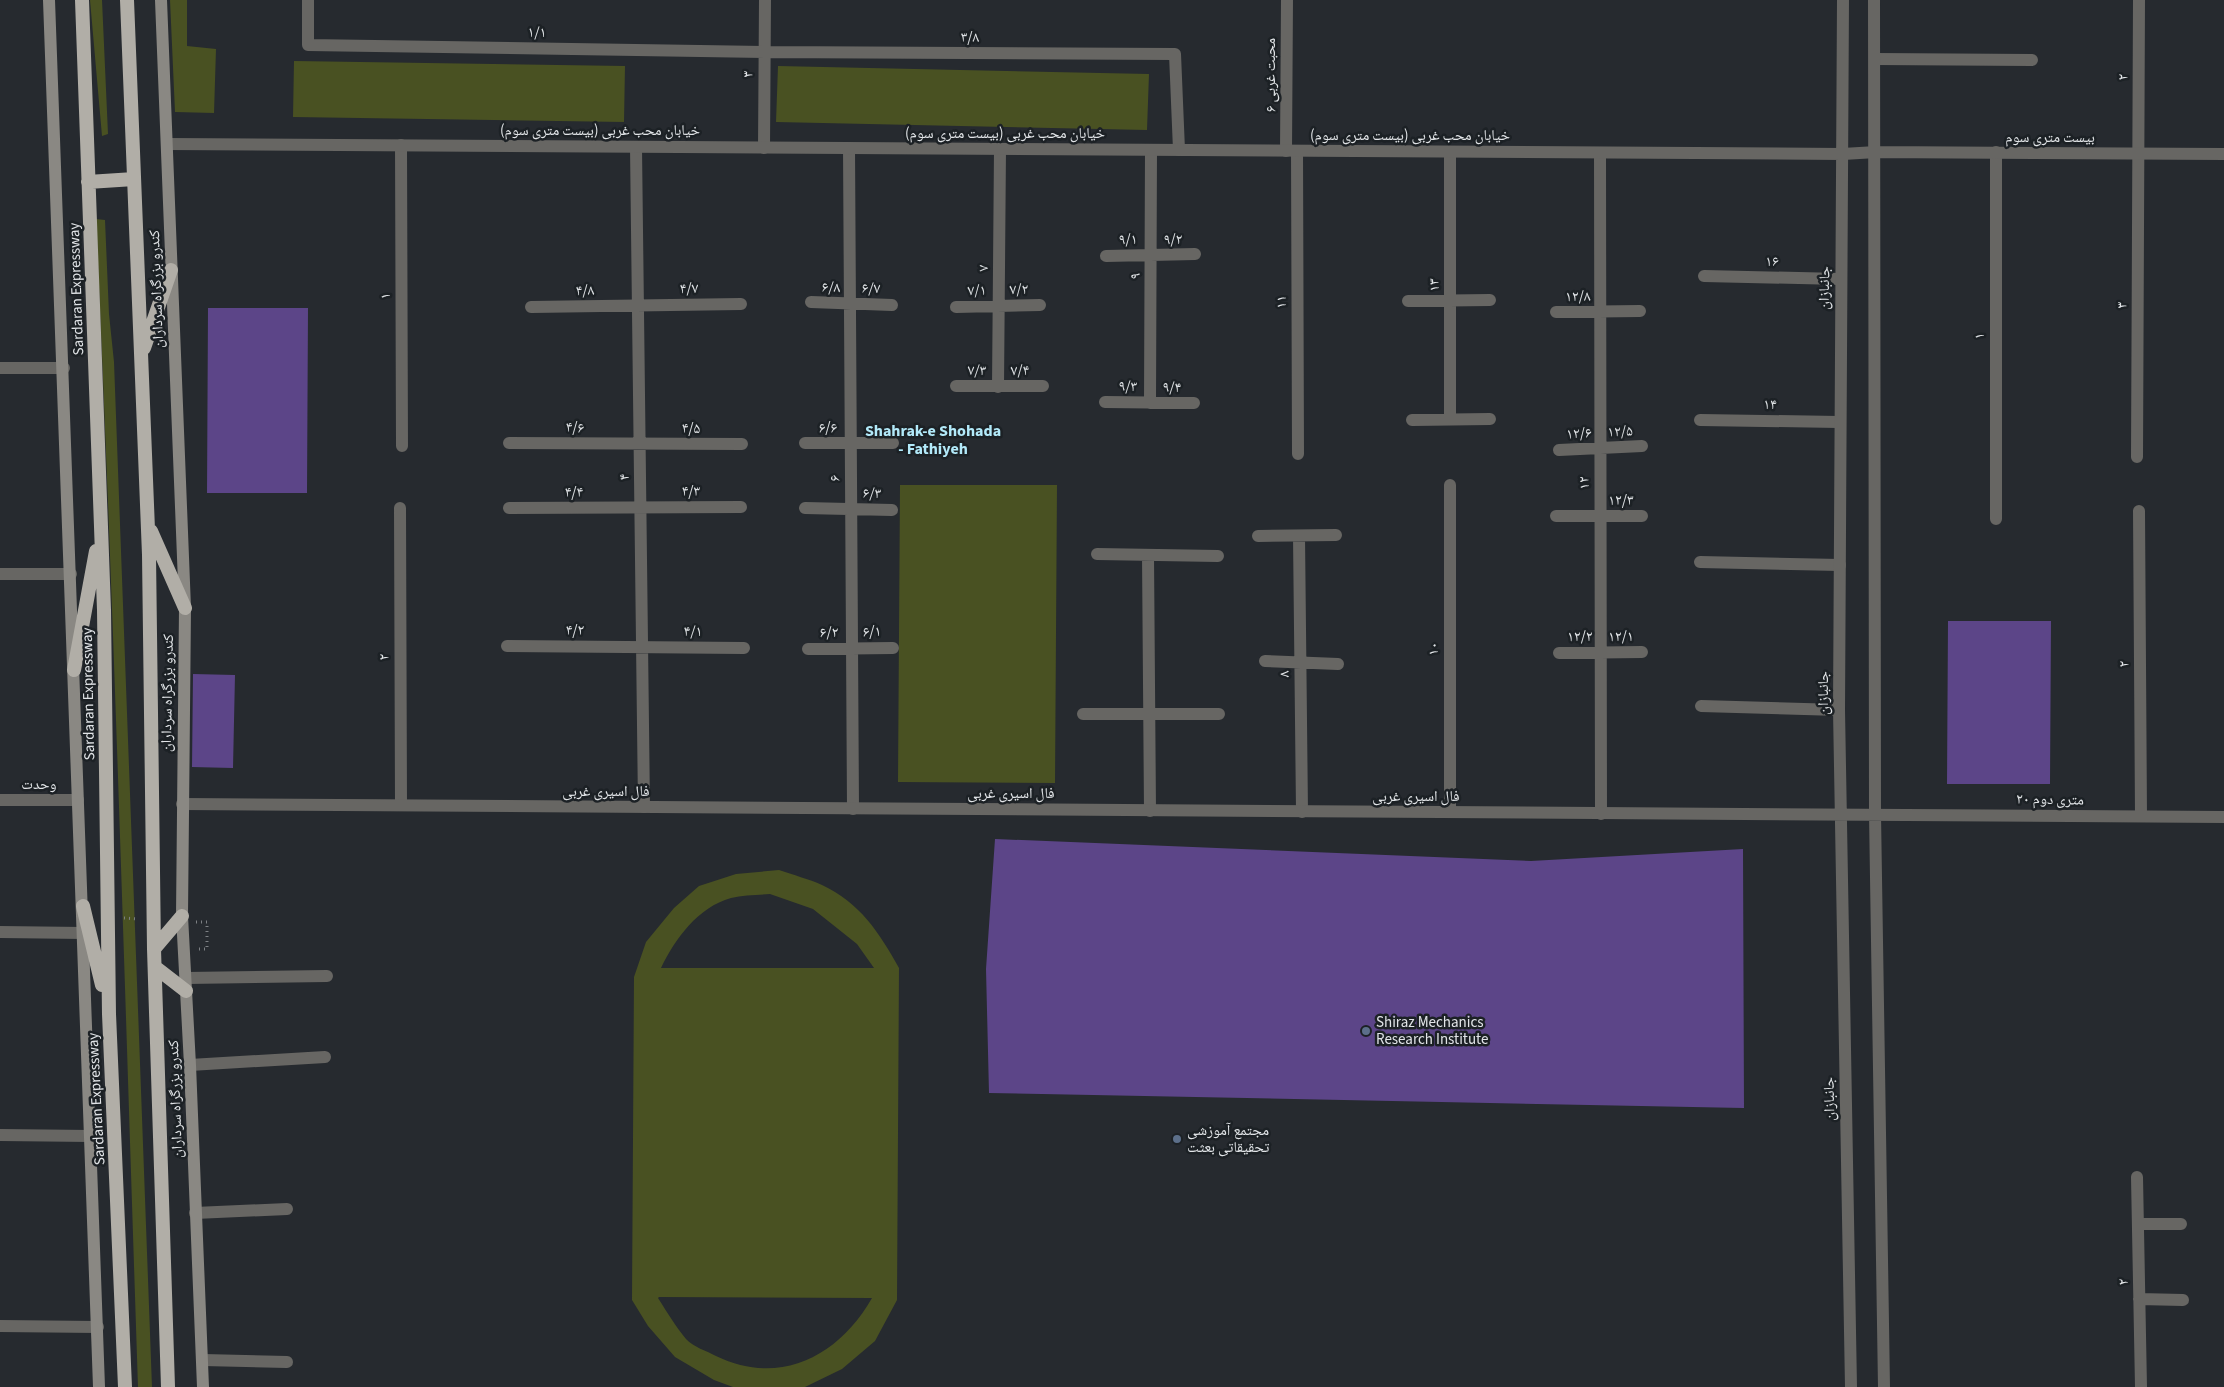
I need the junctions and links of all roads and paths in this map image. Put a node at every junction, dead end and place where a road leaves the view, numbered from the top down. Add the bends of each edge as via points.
1 (49, 0) edge
2 (82, 0) edge
3 (127, 0) edge
4 (161, 0) edge
5 (308, 0) edge
6 (765, 0) edge
7 (1287, 0) edge
8 (1843, 0) edge
9 (1874, 0) edge
10 (2140, 0) edge
11 (765, 52) junction
12 (1875, 59) junction
13 (2032, 60) dead end
14 (166, 144) junction
15 (401, 145) junction
16 (636, 147) junction
17 (764, 148) junction
18 (849, 148) junction
19 (1000, 149) junction
20 (1151, 150) junction
21 (1179, 150) junction
22 (1292, 151) junction
23 (1450, 152) junction
24 (1876, 152) junction
25 (1996, 152) junction
26 (1600, 153) junction
27 (2140, 153) junction
28 (1843, 154) junction
29 (2224, 154) edge
30 (134, 179) junction
31 (88, 182) junction
32 (1196, 254) dead end
33 (1151, 255) junction
34 (1106, 256) dead end
35 (171, 270) junction
36 (1704, 276) dead end
37 (1841, 278) junction
38 (1450, 300) junction
39 (1490, 300) dead end
40 (1408, 301) dead end
41 (811, 302) dead end
42 (741, 304) dead end
43 (850, 304) junction
44 (638, 305) junction
45 (892, 305) dead end
46 (1040, 305) dead end
47 (999, 306) junction
48 (532, 307) dead end
49 (956, 307) dead end
50 (1640, 311) dead end
51 (1556, 312) dead end
52 (1600, 312) junction
53 (141, 356) junction
54 (0, 368) edge
55 (64, 368) junction
56 (956, 386) dead end
57 (1043, 386) dead end
58 (998, 387) junction
59 (1105, 402) dead end
60 (1150, 402) junction
61 (1194, 403) dead end
62 (1490, 418) dead end
63 (1450, 419) junction
64 (1412, 420) dead end
65 (1700, 420) dead end
66 (1839, 422) junction
67 (509, 443) dead end
68 (805, 443) dead end
69 (850, 443) junction
70 (893, 443) dead end
71 (640, 444) junction
72 (742, 444) dead end
73 (402, 446) dead end
74 (1642, 446) dead end
75 (1600, 448) junction
76 (1560, 450) dead end
77 (1298, 454) dead end
78 (2137, 457) dead end
79 (1450, 485) dead end
80 (641, 507) junction
81 (741, 507) dead end
82 (400, 508) dead end
83 (508, 508) dead end
84 (805, 508) dead end
85 (851, 509) junction
86 (892, 510) dead end
87 (2139, 511) dead end
88 (1556, 516) dead end
89 (1600, 516) junction
90 (1642, 516) dead end
91 (1996, 520) dead end
92 (148, 523) junction
93 (100, 526) junction
94 (1336, 535) dead end
95 (1258, 536) dead end
96 (1299, 536) junction
97 (1097, 554) dead end
98 (1148, 555) junction
99 (1218, 556) dead end
100 (1700, 562) dead end
101 (1840, 565) junction
102 (0, 574) edge
103 (70, 574) junction
104 (184, 608) junction
105 (507, 646) dead end
106 (642, 647) junction
107 (744, 648) dead end
108 (852, 648) junction
109 (893, 648) dead end
110 (808, 649) dead end
111 (1601, 652) junction
112 (1642, 652) dead end
113 (1560, 653) dead end
114 (1265, 661) dead end
115 (1300, 662) junction
116 (1338, 664) dead end
117 (74, 670) junction
118 (1701, 706) dead end
119 (1839, 710) junction
120 (1083, 714) dead end
121 (1149, 714) junction
122 (1219, 714) dead end
123 (0, 800) edge
124 (78, 800) junction
125 (182, 804) junction
126 (401, 806) junction
127 (644, 807) junction
128 (853, 808) junction
129 (1150, 811) junction
130 (1302, 812) junction
131 (1450, 812) junction
132 (1601, 814) junction
133 (1875, 814) junction
134 (1840, 815) junction
135 (2141, 816) junction
136 (2224, 817) edge
137 (83, 906) junction
138 (119, 918) dead end
139 (185, 918) junction
140 (148, 919) dead end
141 (0, 932) edge
142 (84, 933) junction
143 (154, 949) junction
144 (208, 949) dead end
145 (155, 967) junction
146 (327, 976) dead end
147 (186, 984) junction
148 (109, 1014) junction
149 (325, 1057) dead end
150 (190, 1065) junction
151 (0, 1136) edge
152 (91, 1136) junction
153 (2137, 1177) dead end
154 (287, 1209) dead end
155 (195, 1213) junction
156 (2138, 1224) junction
157 (2181, 1224) dead end
158 (2139, 1299) junction
159 (2183, 1300) dead end
160 (0, 1326) edge
161 (98, 1326) junction
162 (203, 1360) junction
163 (287, 1362) dead end
164 (100, 1387) edge
165 (125, 1387) edge
166 (168, 1387) edge
167 (204, 1387) edge
168 (1850, 1387) edge
169 (1884, 1387) edge
170 (2141, 1387) edge

1 - 55 main road
2 - 31 highway, Sardaran Expressway
3 - 30 highway
4 - 14 main road, کندرو بزرگراه سرداران
5 - 11 street, ۱/۱ via 308,44
6 - 11 street, ۳
7 - 22 street, محبت غربی ۶
8 - 28 street, جانبازان
9 - 12 street
10 - 27 street, ۲
11 - 17 street, ۳
11 - 21 street, ۳/۸ via 1175,54
12 - 13 street
12 - 24 street
14 - 15 street, خیابان محب غربی (بیست متری سوم)
14 - 35 main road, کندرو بزرگراه سرداران
15 - 16 street, خیابان محب غربی (بیست متری سوم)
15 - 73 street, ۱
16 - 17 street, خیابان محب غربی (بیست متری سوم)
16 - 44 street, ۴
17 - 18 street, خیابان محب غربی (بیست متری سوم)
18 - 19 street, خیابان محب غربی (بیست متری سوم)
18 - 43 street, ۶
19 - 20 street, خیابان محب غربی (بیست متری سوم)
19 - 47 street, ۷
20 - 21 street, خیابان محب غربی (بیست متری سوم)
20 - 33 street, ۹
21 - 22 street, خیابان محب غربی (بیست متری سوم)
22 - 23 street, خیابان محب غربی (بیست متری سوم)
22 - 77 street, ۱۱
23 - 26 street, خیابان محب غربی (بیست متری سوم)
23 - 38 street, ۱۳
24 - 25 street, بیست متری سوم
24 - 28 street, بیست متری سوم
24 - 133 street
25 - 27 street, بیست متری سوم
25 - 91 street, ۱
26 - 28 street, خیابان محب غربی (بیست متری سوم)
26 - 52 street, ۱۲
27 - 29 street, بیست متری سوم
27 - 78 street, ۳
28 - 37 street, جانبازان
30 - 31 highway
30 - 53 highway
31 - 93 highway, Sardaran Expressway
32 - 33 street, ۹/۲
33 - 34 street, ۹/۱
33 - 60 street, ۹
35 - 53 highway
35 - 104 main road, کندرو بزرگراه سرداران
36 - 37 street, ۱۶
37 - 66 street, جانبازان
38 - 39 street
38 - 40 street
38 - 63 street, ۱۳
41 - 43 street, ۶/۸
42 - 44 street, ۴/۷
43 - 45 street, ۶/۷
43 - 69 street, ۶
44 - 48 street, ۴/۸
44 - 71 street, ۴
46 - 47 street, ۷/۲
47 - 49 street, ۷/۱
47 - 58 street, ۷
50 - 52 street, ۱۲/۸
51 - 52 street, ۱۲/۸
52 - 75 street, ۱۲
53 - 92 highway
54 - 55 street
55 - 103 main road
56 - 58 street, ۷/۳
57 - 58 street, ۷/۴
59 - 60 street, ۹/۳
60 - 61 street, ۹/۴
62 - 63 street
63 - 64 street
65 - 66 street, ۱۴
66 - 101 street, جانبازان
67 - 71 street, ۴/۶
68 - 69 street, ۶/۶
69 - 70 street, ۶/۶
69 - 85 street, ۶
71 - 72 street, ۴/۵
71 - 80 street, ۴
74 - 75 street, ۱۲/۵
75 - 76 street, ۱۲/۶
75 - 89 street, ۱۲
79 - 131 street, ۱۰
80 - 81 street, ۴/۳
80 - 83 street, ۴/۴
80 - 106 street, ۴
82 - 126 street, ۲
84 - 85 street, ۶/۳
85 - 86 street, ۶/۳
85 - 108 street, ۶
87 - 135 street, ۲
88 - 89 street, ۱۲/۳
89 - 90 street, ۱۲/۳
89 - 111 street, ۱۲
92 - 104 highway
92 - 143 highway
93 - 117 highway
93 - 148 highway, Sardaran Expressway
94 - 96 street
95 - 96 street
96 - 115 street, ۸
97 - 98 street
98 - 99 street
98 - 121 street
100 - 101 street
101 - 119 street, جانبازان
102 - 103 street
103 - 117 main road
104 - 125 main road, کندرو بزرگراه سرداران
105 - 106 street, ۴/۲
106 - 107 street, ۴/۱
106 - 127 street, ۴
108 - 109 street, ۶/۱
108 - 110 street, ۶/۲
108 - 128 street, ۶
111 - 112 street, ۱۲/۱
111 - 113 street, ۱۲/۲
111 - 132 street, ۱۲
114 - 115 street
115 - 116 street
115 - 130 street, ۸
117 - 124 main road
118 - 119 street
119 - 134 street, جانبازان
120 - 121 street
121 - 122 street
121 - 129 street
123 - 124 street, وحدت
124 - 137 main road
125 - 126 street, فال اسیری غربی
125 - 139 main road, کندرو بزرگراه سرداران
126 - 127 street, فال اسیری غربی
127 - 128 street, فال اسیری غربی
128 - 129 street, فال اسیری غربی
129 - 130 street, فال اسیری غربی
130 - 131 street, فال اسیری غربی
131 - 132 street, فال اسیری غربی
132 - 134 street, فال اسیری غربی
133 - 134 street, ۲۰ متری دوم
133 - 135 street, ۲۰ متری دوم
133 - 169 street
134 - 168 street, جانبازان
135 - 136 street, ۲۰ متری دوم
137 - 142 main road
137 - 148 highway
138 - 140 path
139 - 143 highway
139 - 144 path via 207,922
139 - 147 main road, کندرو بزرگراه سرداران
141 - 142 street
142 - 152 main road
143 - 145 highway
145 - 147 highway
145 - 166 highway
146 - 147 street
147 - 150 main road, کندرو بزرگراه سرداران
148 - 165 highway, Sardaran Expressway
149 - 150 street
150 - 155 main road, کندرو بزرگراه سرداران
151 - 152 street
152 - 161 main road
153 - 156 street, ۲
154 - 155 street
155 - 162 main road, کندرو بزرگراه سرداران
156 - 157 street
156 - 158 street, ۲
158 - 159 street
158 - 170 street, ۲
160 - 161 street
161 - 164 main road
162 - 163 street
162 - 167 main road, کندرو بزرگراه سرداران

